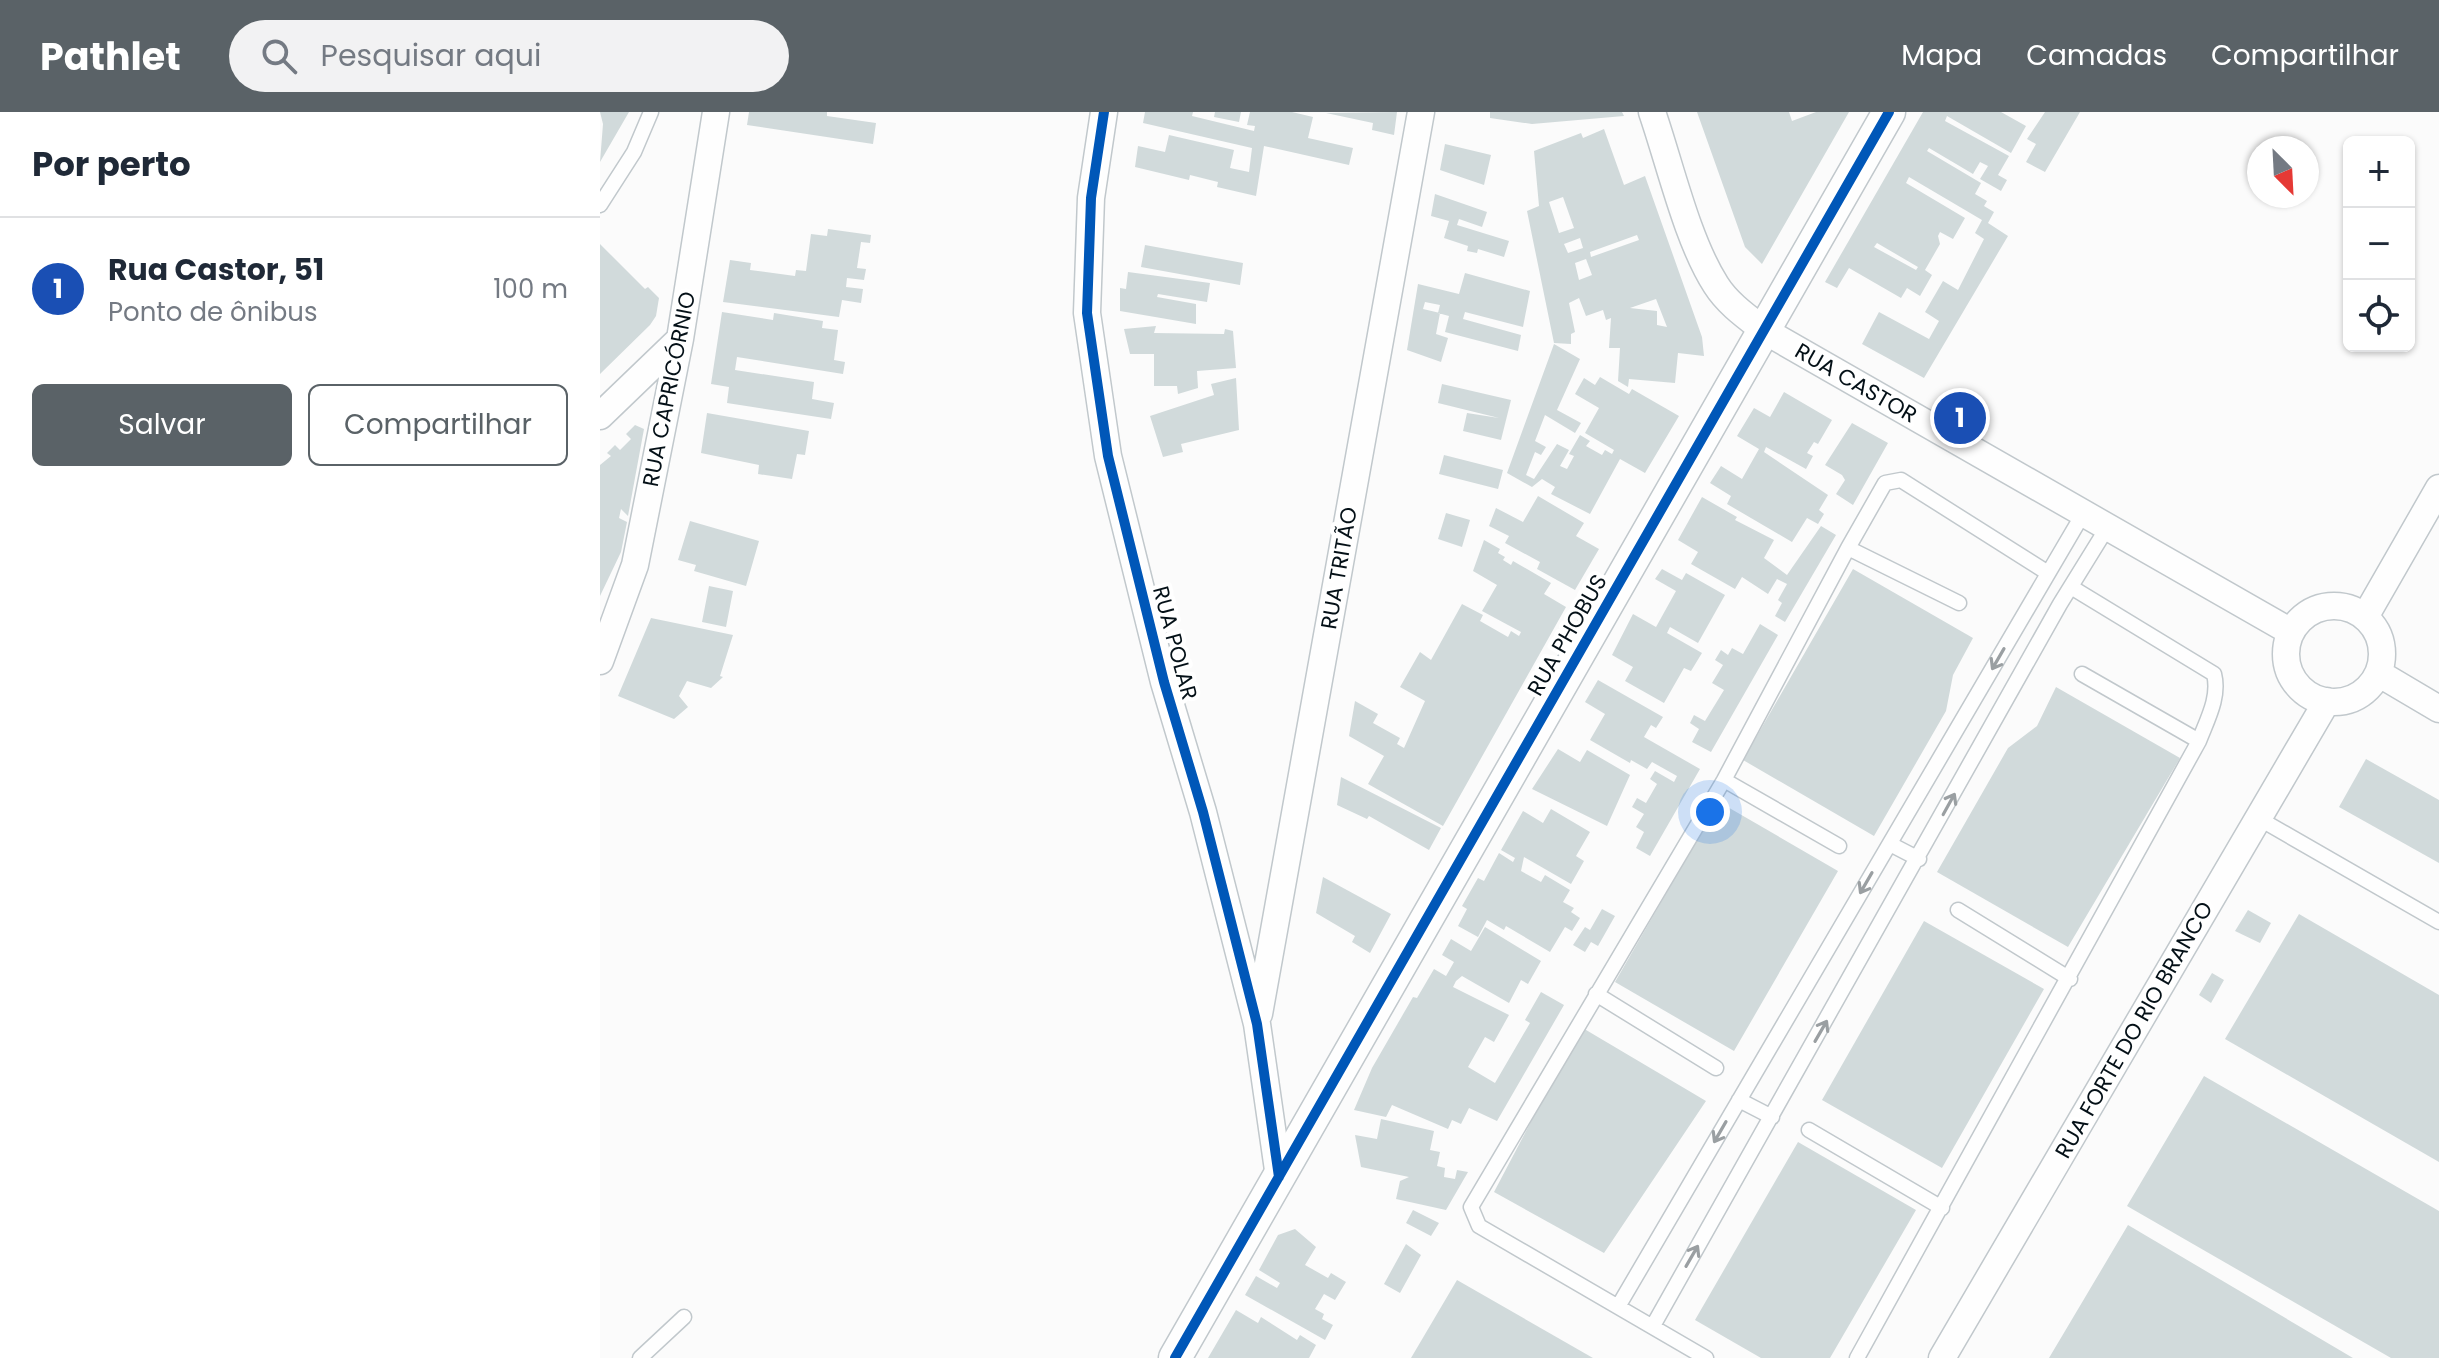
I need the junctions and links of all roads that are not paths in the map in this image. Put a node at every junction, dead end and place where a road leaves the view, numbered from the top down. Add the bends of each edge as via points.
1 (651, 112) edge
2 (716, 112) edge
3 (1104, 112) edge
4 (1421, 112) edge
5 (1652, 112) edge
6 (1889, 112) edge
7 (600, 205) edge
8 (1765, 331) junction
9 (680, 339) junction
10 (600, 416) edge
11 (2439, 488) edge
12 (2083, 514) junction
13 (2107, 528) junction
14 (1848, 548) junction
15 (2048, 573) junction
16 (2071, 587) junction
17 (1959, 603) dead end
18 (2365, 617) junction
19 (2291, 632) junction
20 (600, 661) edge
21 (2378, 673) junction
22 (2082, 674) dead end
23 (2327, 701) junction
24 (2439, 709) edge
25 (2199, 741) junction
26 (1724, 780) junction
27 (2258, 818) junction
28 (1890, 844) junction
29 (1839, 846) dead end
30 (1919, 859) junction
31 (1958, 910) dead end
32 (2439, 922) edge
33 (2070, 979) junction
34 (1596, 994) junction
35 (1257, 1024) junction
36 (1716, 1068) dead end
37 (1739, 1100) junction
38 (1772, 1117) junction
39 (1809, 1130) dead end
40 (1279, 1177) junction
41 (1942, 1208) junction
42 (1619, 1305) junction
43 (684, 1317) dead end
44 (1654, 1324) junction
45 (640, 1358) edge
46 (1175, 1358) edge
47 (1706, 1358) edge
48 (1857, 1358) edge
49 (1942, 1358) edge

1 - 7 lane via 634,152
2 - 9 street, RUA CAPRICÓRNIO
3 - 35 street, RUA POLAR via 1091,198 1087,313 1108,456
4 - 35 street, RUA TRITÃO
5 - 8 street, RUA CASTOR via 1710,275 1734,307
6 - 8 street, RUA PHOBUS
8 - 12 street, RUA CASTOR
8 - 40 street, RUA PHOBUS
9 - 10 street
9 - 20 street, RUA CAPRICÓRNIO via 635,565
11 - 18 street
12 - 13 street, RUA CASTOR
12 - 15 lane
13 - 16 lane
13 - 19 street, RUA CASTOR
14 - 15 lane via 1885,483 1901,480
14 - 17 lane
14 - 26 lane
15 -> 28 lane
16 - 25 lane via 2214,674 2217,686
30 -> 16 lane
18 - 19 street via 2351,609 2320,608
18 - 21 street via 2381,643
19 - 23 street via 2286,658 2290,673 2311,696
21 - 23 street via 2357,696
21 - 24 street
22 - 25 lane
23 - 27 street, RUA FORTE DO RIO BRANCO
25 - 33 lane
26 - 29 lane
26 - 34 lane
27 - 32 lane
27 - 49 street, RUA FORTE DO RIO BRANCO
28 - 30 lane
28 -> 37 lane
38 -> 30 lane
31 - 33 lane
33 - 41 lane
34 - 36 lane
34 - 42 lane via 1471,1207 1479,1226
35 - 40 street, RUA POLAR
37 - 38 lane
37 -> 42 lane
44 -> 38 lane
39 - 41 lane
40 - 46 street, RUA PHOBUS
41 - 48 lane
42 - 44 lane
43 - 45 lane
44 - 47 lane

